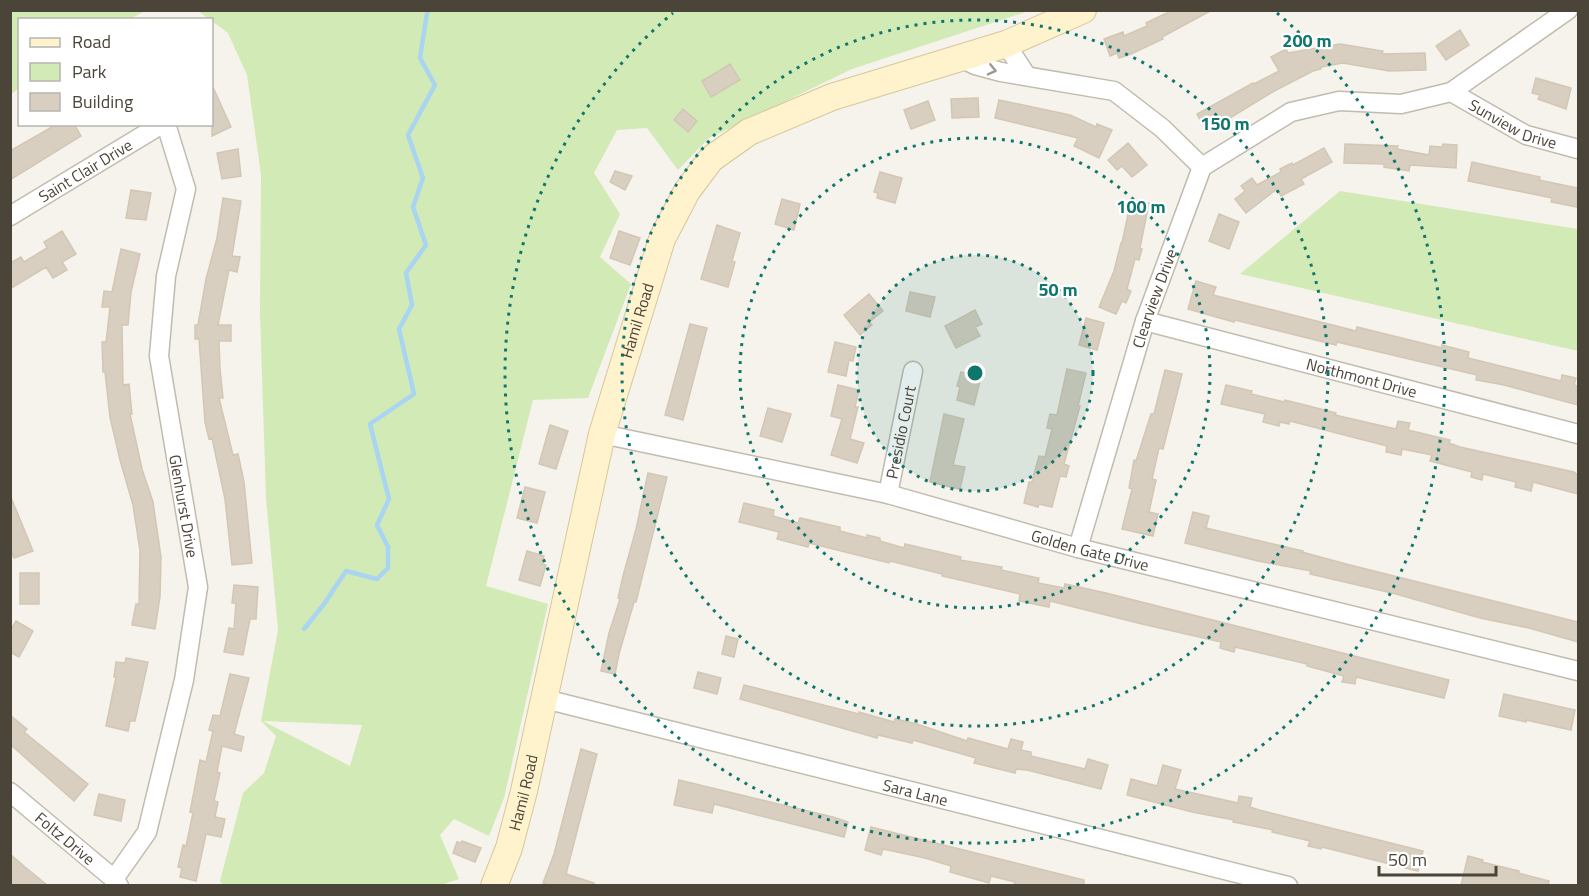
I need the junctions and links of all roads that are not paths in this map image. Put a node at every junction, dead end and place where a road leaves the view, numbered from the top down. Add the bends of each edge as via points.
1 (1083, 10) edge
2 (1568, 10) edge
3 (1006, 44) junction
4 (961, 58) junction
5 (1026, 75) junction
6 (1451, 92) junction
7 (161, 126) edge
8 (165, 126) edge
9 (1578, 149) edge
10 (1202, 166) junction
11 (10, 216) edge
12 (1145, 321) junction
13 (913, 371) dead end
14 (602, 434) junction
15 (1578, 434) edge
16 (888, 494) junction
17 (1078, 548) junction
18 (1578, 671) edge
19 (545, 699) junction
20 (10, 792) edge
21 (117, 882) edge
22 (494, 885) edge
23 (1288, 885) edge

1 - 3 street, Hamil Road
2 - 6 street
3 - 4 street, Hamil Road
3 - 5 street
4 -> 5 street via 975,65
4 - 14 street, Hamil Road via 832,97 749,132 711,159 687,190 662,239
5 - 10 street via 1114,91
6 - 9 street, Sunview Drive via 1526,135
6 - 10 street via 1401,104 1339,100 1291,112
7 - 11 street, Saint Clair Drive
8 - 21 street, Glenhurst Drive via 186,189 166,276 159,356 198,587 184,680 147,832
10 - 12 street, Clearview Drive
12 - 15 street, Northmont Drive
12 - 17 street, Clearview Drive
13 - 16 street, Presidio Court
14 - 16 street, Golden Gate Drive
14 - 19 street, Hamil Road
16 - 17 street, Golden Gate Drive
17 - 18 street, Golden Gate Drive
19 - 22 street, Hamil Road via 509,848
19 - 23 street, Sara Lane
20 - 21 street, Foltz Drive

